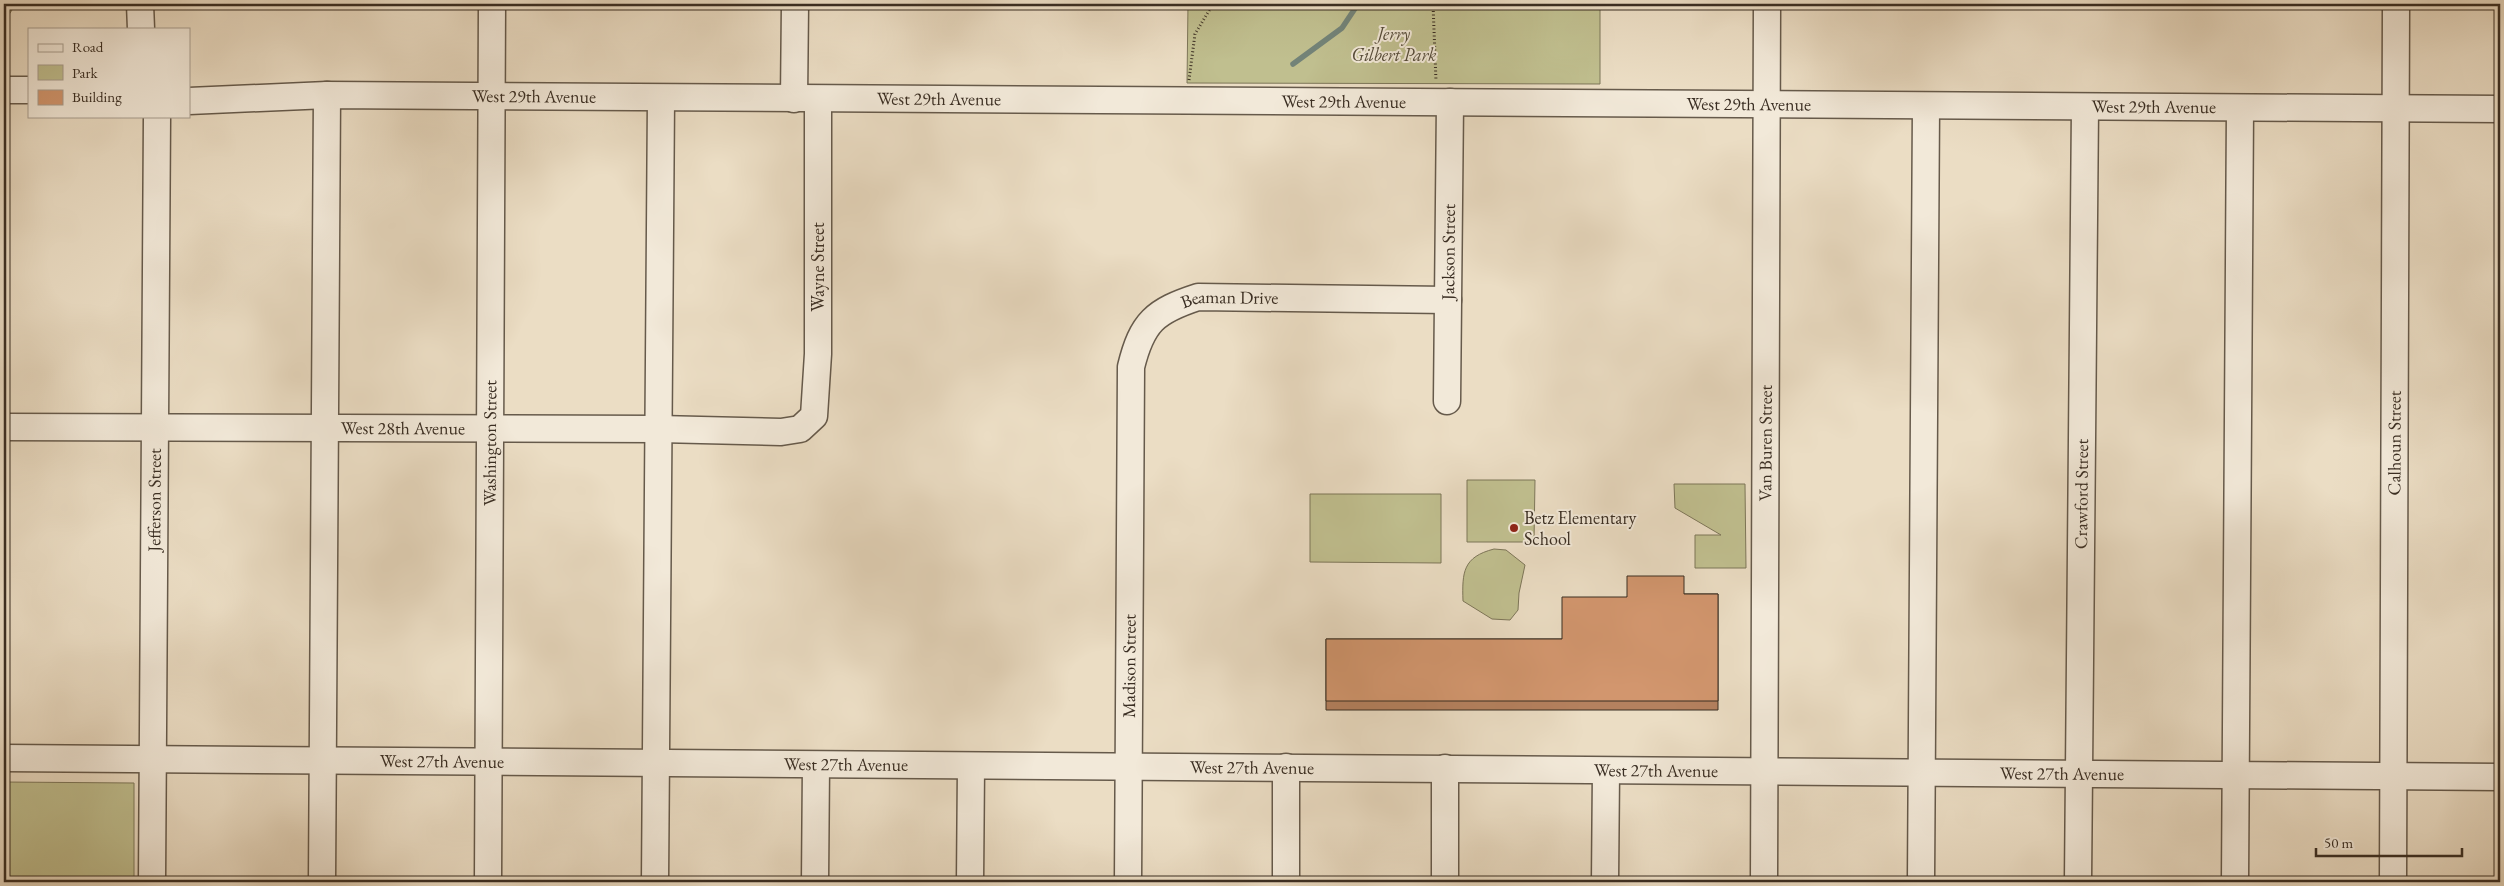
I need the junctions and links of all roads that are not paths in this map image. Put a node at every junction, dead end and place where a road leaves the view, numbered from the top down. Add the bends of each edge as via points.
1 (140, 4) edge
2 (492, 4) edge
3 (795, 4) edge
4 (1767, 4) edge
5 (2396, 4) edge
6 (141, 28) edge
7 (4, 90) edge
8 (28, 90) edge
9 (327, 95) junction
10 (492, 96) junction
11 (661, 98) junction
12 (806, 99) junction
13 (190, 101) edge
14 (1443, 102) junction
15 (1766, 104) junction
16 (1926, 106) junction
17 (2085, 108) junction
18 (2240, 108) junction
19 (2500, 109) edge
20 (2395, 110) junction
21 (157, 118) edge
22 (1448, 300) junction
23 (1447, 402) dead end
24 (155, 426) junction
25 (4, 427) edge
26 (491, 428) junction
27 (326, 429) junction
28 (659, 429) junction
29 (800, 429) joint
30 (1131, 449) joint
31 (4, 758) edge
32 (154, 759) junction
33 (323, 761) junction
34 (489, 762) junction
35 (655, 762) junction
36 (816, 765) junction
37 (971, 766) junction
38 (1128, 766) junction
39 (1286, 767) junction
40 (1445, 768) junction
41 (1606, 771) junction
42 (1765, 772) junction
43 (1922, 773) junction
44 (2079, 775) junction
45 (2236, 776) junction
46 (2394, 776) junction
47 (2500, 777) edge
48 (152, 882) edge
49 (322, 882) edge
50 (488, 882) edge
51 (655, 882) edge
52 (815, 882) edge
53 (970, 882) edge
54 (1128, 882) edge
55 (1286, 882) edge
56 (1445, 882) edge
57 (1605, 882) edge
58 (1764, 882) edge
59 (1921, 882) edge
60 (2078, 882) edge
61 (2235, 882) edge
62 (2393, 882) edge

1 - 6 street
2 - 10 street, Washington Street
3 - 12 street, Wayne Street
4 - 15 street, Van Buren Street
5 - 20 street, Calhoun Street
7 - 8 street
9 - 10 street, West 29th Avenue
9 - 13 street, West 29th Avenue
9 - 27 street
10 - 11 street, West 29th Avenue
10 - 26 street, Washington Street
11 - 12 street, West 29th Avenue
11 - 28 street
12 - 14 street, West 29th Avenue
12 - 29 street, Wayne Street via 818,354 814,416
14 - 15 street, West 29th Avenue
14 - 22 street, Jackson Street
15 - 16 street, West 29th Avenue
15 - 42 street, Van Buren Street
16 - 17 street, West 29th Avenue
16 - 43 street
17 - 18 street, West 29th Avenue
17 - 44 street, Crawford Street
18 - 20 street, West 29th Avenue
18 - 45 street
19 - 20 street, West 29th Avenue
20 - 46 street, Calhoun Street
21 - 24 street, Jefferson Street
22 - 23 street, Jackson Street
22 - 30 street, Beaman Drive via 1236,296 1198,297 1170,306 1150,322 1137,343 1131,367
24 - 25 street, West 28th Avenue
24 - 27 street, West 28th Avenue
24 - 32 street, Jefferson Street
26 - 27 street, West 28th Avenue
26 - 28 street, West 28th Avenue
26 - 34 street, Washington Street
27 - 33 street
28 - 29 street, West 28th Avenue via 781,432
28 - 35 street
30 - 38 street, Madison Street
31 - 32 street, West 27th Avenue
32 - 33 street, West 27th Avenue
32 - 48 street, Jefferson Street
33 - 34 street, West 27th Avenue
33 - 49 street
34 - 35 street, West 27th Avenue
34 - 50 street, Washington Street
35 - 36 street, West 27th Avenue
35 - 51 street
36 - 37 street, West 27th Avenue
36 - 52 street
37 - 38 street, West 27th Avenue
37 - 53 street
38 - 39 street, West 27th Avenue
38 - 54 street, Madison Street
39 - 40 street, West 27th Avenue
39 - 55 street
40 - 41 street, West 27th Avenue
40 - 56 street
41 - 42 street, West 27th Avenue
41 - 57 street
42 - 43 street, West 27th Avenue
42 - 58 street, Van Buren Street
43 - 44 street, West 27th Avenue
43 - 59 street
44 - 45 street, West 27th Avenue
44 - 60 street, Crawford Street
45 - 46 street, West 27th Avenue
45 - 61 street
46 - 47 street, West 27th Avenue
46 - 62 street, Calhoun Street

